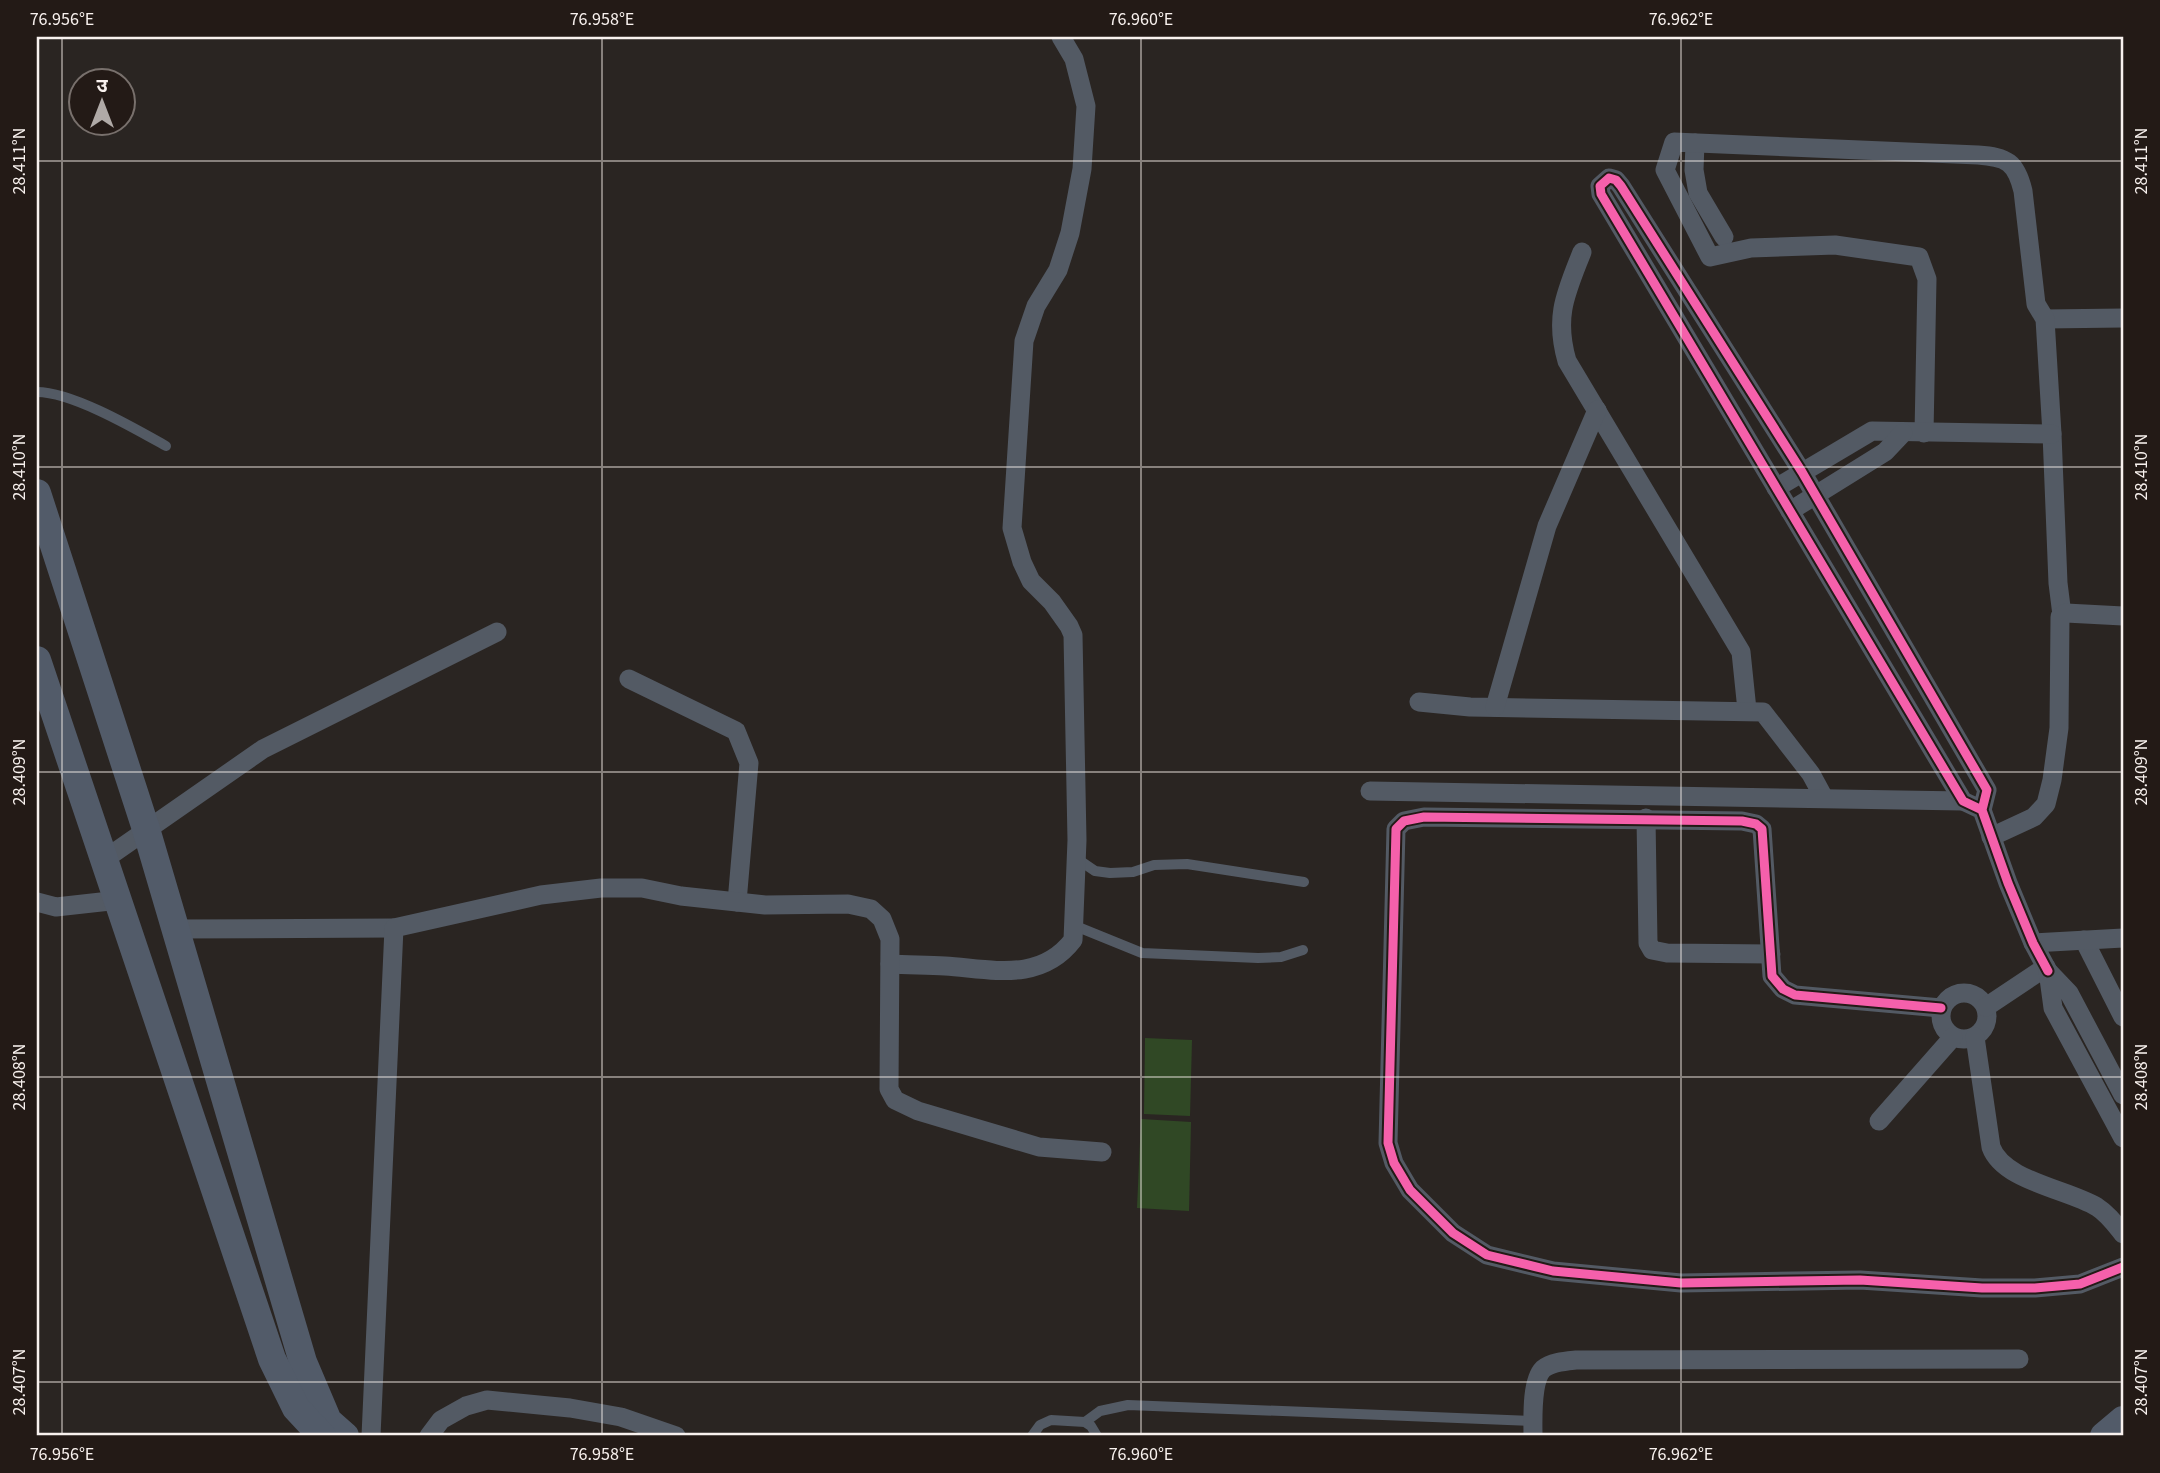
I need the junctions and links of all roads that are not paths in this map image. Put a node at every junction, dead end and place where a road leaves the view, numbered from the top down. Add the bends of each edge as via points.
1 (1061, 37) edge
2 (1695, 143) junction
3 (1724, 237) dead end
4 (1582, 252) dead end
5 (2123, 318) edge
6 (2045, 319) junction
7 (37, 392) edge
8 (1597, 410) junction
9 (1903, 433) junction
10 (1924, 433) junction
11 (2052, 434) junction
12 (166, 446) dead end
13 (1802, 472) junction
14 (1776, 488) junction
15 (37, 493) edge
16 (1815, 495) junction
17 (1790, 511) junction
18 (2123, 603) edge
19 (2061, 608) junction
20 (2123, 616) edge
21 (497, 632) dead end
22 (37, 660) edge
23 (629, 679) dead end
24 (42, 692) edge
25 (1419, 702) dead end
26 (1495, 707) junction
27 (1747, 710) junction
28 (1370, 791) dead end
29 (1824, 798) junction
30 (1963, 801) junction
31 (1982, 810) junction
32 (1646, 818) junction
33 (146, 829) junction
34 (1991, 837) junction
35 (1076, 858) junction
36 (105, 859) junction
37 (1304, 881) dead end
38 (119, 900) junction
39 (37, 902) edge
40 (737, 902) junction
41 (1073, 925) junction
42 (394, 928) junction
43 (176, 929) junction
44 (2123, 938) edge
45 (2084, 940) junction
46 (2033, 943) junction
47 (1303, 950) dead end
48 (1771, 954) junction
49 (890, 964) junction
50 (2047, 969) junction
51 (1941, 1007) junction
52 (1986, 1007) junction
53 (2123, 1017) edge
54 (1953, 1037) junction
55 (1975, 1037) junction
56 (2123, 1095) edge
57 (1879, 1121) dead end
58 (2123, 1138) edge
59 (1102, 1152) dead end
60 (2123, 1234) edge
61 (2123, 1267) edge
62 (2019, 1359) dead end
63 (2123, 1420) edge
64 (1085, 1422) junction
65 (1533, 1429) edge
66 (321, 1436) edge
67 (345, 1436) edge
68 (371, 1436) edge
69 (429, 1436) edge
70 (676, 1436) edge
71 (1032, 1436) edge
72 (1097, 1436) edge
73 (2104, 1436) edge

1 - 35 street via 1074,59 1086,106 1082,169 1058,270 1024,341 1012,528 1031,581 1052,602 1073,635
2 - 3 street via 1698,193
2 - 6 street via 2004,158 2020,179 2036,304
2 - 10 street via 1674,142 1665,170 1710,257 1751,248 1835,245 1919,257 1927,279
4 - 8 street via 1563,299 1561,339 1567,361
5 - 6 street
6 - 11 street
7 - 12 lane via 52,392 117,419
8 - 26 street via 1547,526
8 - 27 street via 1741,652
9 - 10 street
9 - 13 street via 1872,431
9 - 16 street via 1885,452
10 - 11 street
11 - 19 street
13 - 14 street
13 - 14 street via 1621,186 1609,178 1600,186 1601,194
13 - 16 street
14 - 17 street
15 - 33 street
16 - 17 street
16 - 31 street via 1987,790
17 - 30 street
18 - 19 street
19 - 20 street
19 - 34 street via 2059,728 2046,804 2034,817
21 - 33 street via 263,748
22 - 24 street
23 - 40 street via 736,732 739,738 749,764
24 - 36 street
25 - 26 street
26 - 27 street
27 - 29 street via 1763,712
28 - 29 street
29 - 30 street
30 - 31 street
31 - 34 street
32 - 48 street via 1742,821 1762,829
32 - 48 street via 1648,943 1652,950
32 - 61 street via 1424,817 1404,821 1396,829 1388,1143 1410,1190 1453,1233 1487,1255 1553,1270 1681,1283 1860,1280 2047,1288 2080,1284
33 - 36 street
33 - 43 street
34 - 46 street
35 - 37 lane via 1095,871 1110,873 1187,864
35 - 41 street
36 - 38 street
38 - 39 street via 56,907
38 - 66 street via 272,1359 296,1408
40 - 42 street via 642,888 601,888 541,895
40 - 49 street via 848,904 871,909 882,919 890,939
41 - 47 lane via 1142,953 1258,958
41 - 49 street via 1073,940 1064,952 1028,969
42 - 43 street
42 - 68 street
43 - 67 street via 303,1362 327,1421
44 - 45 street
45 - 46 street
45 - 53 street
46 - 50 street
48 - 51 street via 1772,976 1795,995
49 - 59 street via 889,1089 895,1100 1039,1147
50 - 52 street
50 - 56 street via 2069,993
50 - 58 street via 2053,1008
51 - 52 street via 1958,993 1969,993
51 - 54 street via 1944,1029
52 - 55 street via 1983,1029
54 - 55 street
54 - 57 street
55 - 60 street via 1996,1158 2013,1172 2096,1206
62 - 65 street via 1555,1363 1543,1369 1535,1385
63 - 73 street
64 - 65 lane via 1100,1411 1128,1405
64 - 71 lane via 1051,1420
64 - 72 lane
69 - 70 street via 441,1420 487,1400 621,1417

